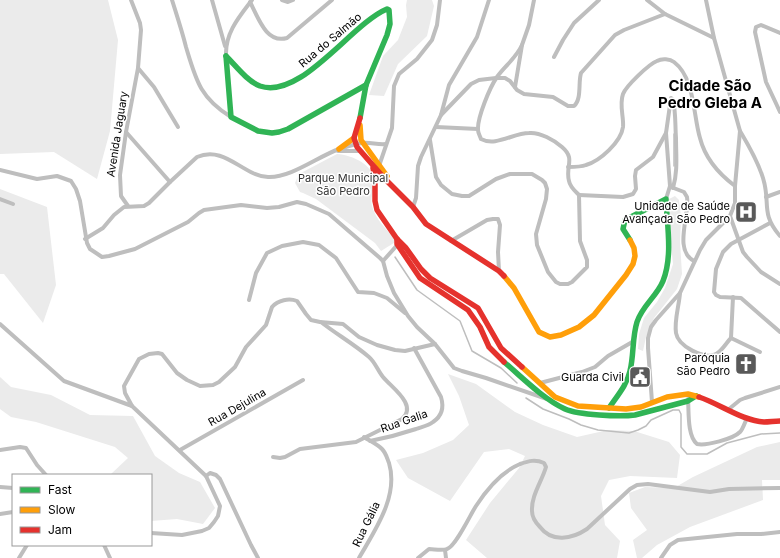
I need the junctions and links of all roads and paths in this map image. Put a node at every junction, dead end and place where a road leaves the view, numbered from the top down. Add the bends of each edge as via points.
1 (130, 0) edge
2 (172, 0) edge
3 (212, 0) edge
4 (282, 0) edge
5 (293, 0) edge
6 (332, 0) edge
7 (440, 0) edge
8 (489, 0) edge
9 (535, 0) edge
10 (599, 0) edge
11 (647, 0) edge
12 (706, 0) edge
13 (251, 1) edge
14 (665, 14) junction
15 (780, 32) edge
16 (714, 38) junction
17 (225, 46) junction
18 (522, 46) junction
19 (226, 56) junction
20 (554, 57) dead end
21 (138, 68) junction
22 (496, 78) junction
23 (366, 85) junction
24 (515, 87) junction
25 (780, 112) edge
26 (441, 115) junction
27 (231, 117) junction
28 (360, 119) junction
29 (178, 127) dead end
30 (436, 127) junction
31 (478, 129) junction
32 (740, 130) junction
33 (126, 132) junction
34 (666, 133) junction
35 (354, 138) junction
36 (430, 140) junction
37 (363, 143) junction
38 (386, 144) junction
39 (356, 145) junction
40 (339, 149) junction
41 (359, 151) junction
42 (331, 152) junction
43 (376, 159) junction
44 (370, 163) junction
45 (568, 168) junction
46 (0, 170) edge
47 (380, 170) junction
48 (170, 182) junction
49 (390, 184) junction
50 (379, 185) junction
51 (735, 186) junction
52 (671, 187) junction
53 (780, 192) edge
54 (375, 193) junction
55 (398, 193) junction
56 (579, 195) junction
57 (766, 197) junction
58 (0, 199) edge
59 (666, 199) junction
60 (13, 204) dead end
61 (128, 206) junction
62 (413, 207) junction
63 (730, 216) junction
64 (770, 223) junction
65 (780, 236) edge
66 (86, 239) junction
67 (451, 241) junction
68 (740, 241) junction
69 (398, 242) junction
70 (694, 260) junction
71 (383, 261) junction
72 (499, 271) junction
73 (780, 284) edge
74 (680, 293) junction
75 (733, 297) junction
76 (465, 299) junction
77 (249, 300) dead end
78 (460, 304) junction
79 (408, 316) junction
80 (320, 322) junction
81 (0, 324) edge
82 (780, 332) edge
83 (731, 338) junction
84 (634, 341) junction
85 (435, 344) junction
86 (414, 348) junction
87 (760, 352) dead end
88 (303, 380) dead end
89 (540, 383) junction
90 (780, 386) edge
91 (688, 394) junction
92 (696, 396) junction
93 (549, 400) junction
94 (688, 401) junction
95 (652, 402) junction
96 (132, 406) junction
97 (594, 407) junction
98 (609, 408) junction
99 (729, 410) junction
100 (589, 414) junction
101 (747, 418) junction
102 (780, 421) edge
103 (364, 437) junction
104 (370, 441) junction
105 (0, 450) edge
106 (180, 450) junction
107 (273, 457) dead end
108 (45, 474) edge
109 (206, 476) junction
110 (0, 487) edge
111 (12, 488) edge
112 (780, 488) edge
113 (12, 512) edge
114 (0, 514) edge
115 (780, 532) edge
116 (152, 533) edge
117 (26, 546) edge
118 (104, 546) edge
119 (445, 550) junction
120 (19, 558) edge
121 (110, 558) edge
122 (258, 558) edge
123 (359, 558) edge
124 (418, 558) edge
125 (446, 558) edge
126 (661, 558) edge

1 - 21 street, Avenida Jaguary via 141,30
2 - 27 street via 199,85 214,105
3 - 17 street
4 - 5 street
6 - 13 street via 286,38 277,39 266,32
7 - 38 street via 432,40 417,59 399,74 394,86 392,128
8 - 26 street via 477,37 449,85
9 - 18 street
10 - 20 street via 574,23
11 - 14 street
12 - 16 street
13 - 17 street via 234,23
14 - 16 street
14 - 24 street via 619,32 611,38 581,72 578,102 574,106 568,106 553,97 524,94
15 - 25 street via 762,25 756,27 755,32 766,82
16 - 32 street
17 - 19 street
18 - 22 street
18 - 24 street
19 - 23 street, Rua do Salmão via 257,85 265,88 280,87 311,70 356,31 380,12 388,9 390,19 387,35
19 - 27 street
21 - 29 street via 154,87
21 - 33 street, Avenida Jaguary
22 - 24 street via 508,79
22 - 26 street via 479,80 471,84
22 - 31 street
23 - 27 street via 294,127 279,132 263,133
23 - 28 street
26 - 30 street
28 - 35 street
28 - 37 street via 360,136
30 - 31 street
30 - 36 street
31 - 45 street via 481,138 487,142 530,133 551,139 569,155
32 - 51 street
32 - 57 street via 762,174
33 - 48 street
33 - 61 street, Avenida Jaguary via 120,187 121,196
34 - 52 street
34 - 52 street via 672,98 676,124 677,172
34 - 56 street via 653,157 636,170 636,189 633,194 623,198
35 - 39 street
35 - 40 street
36 - 56 street via 436,177 452,194 469,196 496,179 510,174 532,174 545,183 546,199 536,234 537,245 548,272 560,284 572,282 587,267 588,260 580,241
36 - 62 street via 420,161
37 - 38 street
37 - 39 street
37 - 43 street
38 - 47 street
39 - 40 street
39 - 41 street
40 - 42 street
41 - 42 street
41 - 44 street
42 - 48 street via 291,172 274,177 256,174 221,156 207,154 197,157
43 - 44 street
43 - 47 street
44 - 47 street
44 - 54 street via 376,178
45 - 51 street via 587,165 597,160 618,140 623,128 621,101 625,90 656,61 666,59 678,66 688,81 699,135 711,162
45 - 56 street via 571,186
46 - 66 street via 37,179 58,176 71,181 80,201
47 - 49 street
47 - 50 street
47 - 55 street
48 - 61 street via 144,206
49 - 50 street
49 - 55 street
50 - 54 street
51 - 63 street via 735,203
52 - 59 street
52 - 70 street via 684,192 687,196 684,245 686,254
53 - 57 street
54 - 69 street via 376,208
55 - 62 street
57 - 64 street
58 - 60 street
59 - 72 street via 625,220 623,229 633,243 635,252 632,266 601,308 574,330 550,338 545,337 539,332 514,288
59 - 84 street via 668,261 662,281 637,320
61 - 66 street
62 - 67 street via 426,224
63 - 68 street
63 - 70 street via 706,240
64 - 65 street
64 - 68 street
66 - 71 street via 95,254 109,256 135,249 188,222 204,210 241,204 279,207 297,202 329,214
67 - 72 street
67 - 72 street via 487,220 498,219
68 - 73 street via 743,252 753,265
68 - 75 street via 731,244 723,252 715,281 716,295 722,298
69 - 71 street
69 - 76 street via 424,274
69 - 78 street via 420,278
70 - 74 street
71 - 79 street via 394,293
74 - 83 street via 676,334 682,344 699,353 712,355 720,351
74 - 95 street via 651,327 648,338
75 - 82 street via 744,300
75 - 83 street
76 - 78 street
76 - 89 street via 483,314 501,348
77 - 79 street via 256,273 268,253 282,246 303,242 319,245 336,258 358,292 374,293 387,298
78 - 93 street via 471,314 496,354
79 - 85 street
80 - 86 street via 343,324 368,342 394,350
80 - 96 street via 309,318 295,300 277,302 272,307 266,325 246,347 235,367 219,382 208,386 197,385 187,380 177,373 162,354 149,354 139,359 124,386
80 - 103 street via 371,359 407,405 407,411 402,419
81 - 96 street via 64,381
83 - 87 street
84 - 89 street via 595,367
84 - 98 street via 628,378
85 - 86 street
85 - 93 street via 454,368
86 - 104 street, Rua Galia via 441,397 441,412 426,426
88 - 106 street, Rua Dejulina
89 - 97 street via 568,403
90 - 99 street via 740,400
91 - 92 street
91 - 94 street
91 - 95 street
92 - 94 street
92 - 99 street
93 - 100 street via 566,410
94 - 100 street via 635,415
94 - 101 street via 691,433 695,443 699,445 740,433
95 - 98 street via 634,408
96 - 106 street
97 - 98 street
97 - 100 street
99 - 101 street
101 - 102 street via 763,422
103 - 104 street, Rua Gália
103 - 107 street via 347,444 300,449 285,457
104 - 123 street, Rua Gália via 382,449 386,456 391,470 391,484 381,519
105 - 108 street via 26,448
106 - 109 street
109 - 116 street via 220,506 218,516 209,528 182,535
109 - 122 street via 210,473 220,479
110 - 111 street
112 - 119 street via 710,492 637,485 581,533 569,538 555,538 544,532 535,522 532,513 546,467 539,461 529,461 510,468 500,477 486,492 450,547
113 - 114 street
115 - 126 street via 678,540 670,545
117 - 120 street
118 - 121 street
119 - 124 street via 428,548
119 - 125 street

